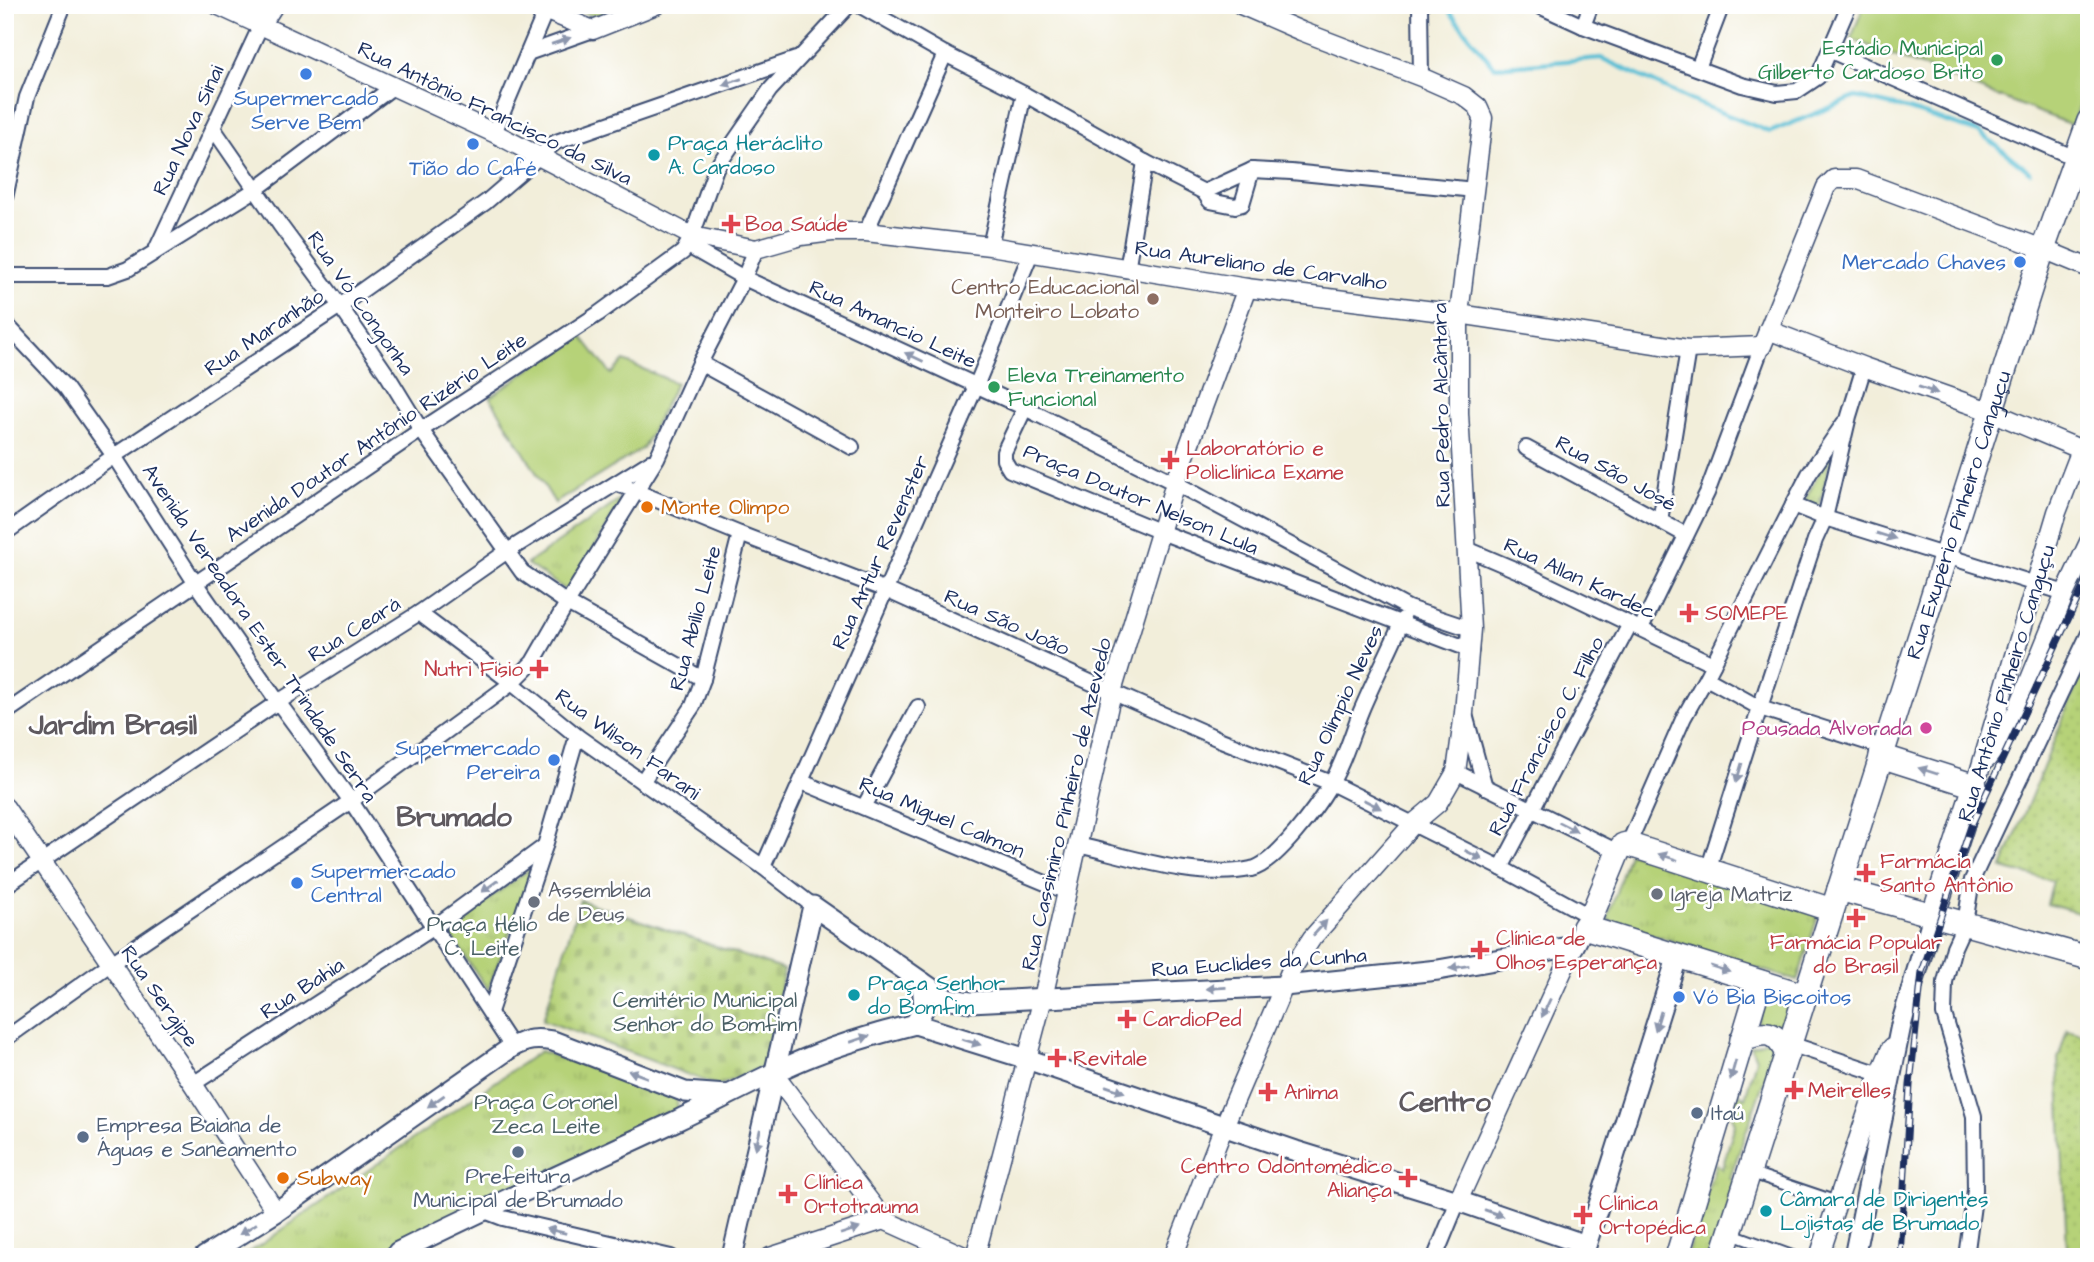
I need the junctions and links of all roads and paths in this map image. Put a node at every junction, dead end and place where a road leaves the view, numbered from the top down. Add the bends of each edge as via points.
1 (64, 5) edge
2 (217, 5) edge
3 (253, 5) edge
4 (274, 5) edge
5 (656, 5) edge
6 (849, 5) edge
7 (859, 5) edge
8 (1241, 5) edge
9 (1420, 5) edge
10 (1537, 5) edge
11 (1591, 5) edge
12 (1722, 5) edge
13 (1849, 5) edge
14 (542, 8) edge
15 (1583, 26) junction
16 (260, 27) junction
17 (593, 30) junction
18 (1831, 51) junction
19 (528, 53) junction
20 (945, 54) junction
21 (796, 59) junction
22 (1698, 68) junction
23 (1421, 77) junction
24 (394, 86) junction
25 (1024, 94) junction
26 (2089, 121) edge
27 (213, 128) junction
28 (494, 133) junction
29 (540, 158) junction
30 (2075, 158) junction
31 (1145, 162) junction
32 (1252, 170) junction
33 (255, 190) junction
34 (1475, 190) junction
35 (1203, 192) junction
36 (5, 198) edge
37 (866, 232) junction
38 (690, 241) junction
39 (990, 246) junction
40 (2043, 248) junction
41 (757, 249) junction
42 (155, 252) junction
43 (1031, 253) junction
44 (2089, 268) edge
45 (1127, 270) junction
46 (5, 276) edge
47 (744, 278) junction
48 (1247, 288) junction
49 (340, 306) junction
50 (1458, 314) junction
51 (5, 323) edge
52 (1765, 338) junction
53 (1688, 349) junction
54 (700, 363) junction
55 (1864, 367) junction
56 (976, 386) junction
57 (1025, 408) junction
58 (1992, 412) junction
59 (1849, 416) junction
60 (421, 430) junction
61 (852, 447) dead end
62 (1526, 448) dead end
63 (2085, 452) edge
64 (114, 456) junction
65 (657, 458) junction
66 (1175, 483) junction
67 (618, 484) junction
68 (636, 491) junction
69 (1793, 505) junction
70 (1825, 518) junction
71 (1660, 521) junction
72 (1161, 532) junction
73 (5, 533) edge
74 (740, 534) junction
75 (1686, 535) junction
76 (2089, 542) edge
77 (1467, 550) junction
78 (506, 552) junction
79 (1946, 557) junction
80 (196, 584) junction
81 (2036, 585) junction
82 (886, 590) junction
83 (2065, 593) junction
84 (567, 603) junction
85 (1408, 608) junction
86 (419, 613) junction
87 (1401, 625) junction
88 (1636, 626) junction
89 (1472, 629) junction
90 (2089, 633) edge
91 (1471, 650) junction
92 (1713, 664) junction
93 (1706, 678) junction
94 (703, 679) junction
95 (512, 683) junction
96 (1112, 692) junction
97 (278, 702) junction
98 (918, 707) dead end
99 (1760, 708) junction
100 (5, 713) edge
101 (1464, 713) junction
102 (577, 736) junction
103 (1883, 752) junction
104 (1456, 772) junction
105 (1977, 778) junction
106 (642, 782) junction
107 (802, 782) junction
108 (1331, 783) junction
109 (1485, 787) junction
110 (351, 801) junction
111 (5, 807) edge
112 (864, 807) junction
113 (1531, 809) junction
114 (1413, 824) junction
115 (1078, 845) junction
116 (545, 846) junction
117 (1623, 848) junction
118 (42, 861) junction
119 (763, 866) junction
120 (1500, 868) junction
121 (1708, 870) junction
122 (5, 886) edge
123 (1067, 892) junction
124 (1835, 899) junction
125 (813, 906) junction
126 (1933, 916) junction
127 (1965, 923) junction
128 (433, 928) junction
129 (1583, 930) junction
130 (850, 931) junction
131 (802, 956) junction
132 (1678, 956) junction
133 (2089, 958) edge
134 (110, 964) junction
135 (922, 982) junction
136 (1760, 982) junction
137 (1284, 986) junction
138 (1806, 996) junction
139 (1043, 998) junction
140 (490, 1012) junction
141 (915, 1024) junction
142 (1901, 1025) junction
143 (784, 1028) junction
144 (5, 1039) edge
145 (1742, 1039) junction
146 (512, 1047) junction
147 (1788, 1049) junction
148 (813, 1055) junction
149 (1027, 1059) junction
150 (773, 1073) junction
151 (1880, 1074) junction
152 (193, 1084) junction
153 (685, 1092) junction
154 (727, 1095) junction
155 (680, 1119) junction
156 (1224, 1126) junction
157 (1749, 1172) junction
158 (1458, 1201) junction
159 (1837, 1202) junction
160 (482, 1210) junction
161 (276, 1212) junction
162 (884, 1220) junction
163 (1729, 1233) junction
164 (1585, 1251) edge
165 (210, 1254) edge
166 (395, 1257) edge
167 (671, 1257) edge
168 (732, 1257) edge
169 (770, 1257) edge
170 (966, 1257) edge
171 (975, 1257) edge
172 (1173, 1257) edge
173 (1435, 1257) edge
174 (1678, 1257) edge
175 (1721, 1257) edge
176 (1795, 1257) edge
177 (1819, 1257) edge
178 (1854, 1257) edge
179 (1966, 1257) edge

1 - 36 street via 27,97
2 - 16 street, Rua Antônio Francisco da Silva
3 - 16 street
4 - 16 street
5 - 17 street
6 - 21 street
7 - 20 street
8 - 23 street
9 - 23 street
10 - 15 street
11 - 15 street
12 - 22 street
13 - 18 street
14 - 17 street
14 - 19 street
15 - 22 street
16 - 24 street, Rua Antônio Francisco da Silva
16 - 27 street, Rua Nova Sinai
19 -> 17 street
18 - 22 street via 1818,78 1797,90 1777,93
18 - 30 street
19 - 28 street
20 - 25 street
20 - 37 street
21 -> 29 street via 556,142
21 - 38 street via 716,168
23 - 34 street, Rua Pedro Alcântara via 1478,107 1483,118
24 - 28 street, Rua Antônio Francisco da Silva
24 - 33 street
25 - 31 street
25 - 39 street
26 - 30 main road, Rua Exupério Pinheiro Canguçu
27 - 33 street, Rua Vó Congonha
27 - 42 street, Rua Nova Sinai
28 - 29 street, Rua Antônio Francisco da Silva
29 - 38 street, Rua Antônio Francisco da Silva
29 - 49 street, Rua Maranhão
30 - 40 main road, Rua Exupério Pinheiro Canguçu
31 - 35 street
31 - 45 street
32 - 34 street
32 - 35 street
32 - 35 street via 1242,204 1210,201
33 - 42 street
33 - 49 street, Rua Vó Congonha
34 - 50 street, Rua Pedro Alcântara
37 - 39 street, Rua Aureliano de Carvalho
37 - 41 street, Rua Aureliano de Carvalho via 801,236
38 - 41 street, Rua Antônio Francisco da Silva
38 - 47 street, Rua Amancio Leite
38 - 60 street, Avenida Doutor Antônio Rizério Leite via 683,252 598,314
39 - 43 street, Rua Aureliano de Carvalho
40 - 44 street
40 - 52 street via 1856,179 1834,179 1826,187
40 - 58 main road, Rua Exupério Pinheiro Canguçu
41 - 47 street
42 - 46 street via 108,276
43 - 45 street, Rua Aureliano de Carvalho
43 - 56 street, Rua Artur Revenster
45 - 48 street, Rua Aureliano de Carvalho
47 - 54 street
56 -> 47 street, Rua Amancio Leite
48 - 50 street, Rua Aureliano de Carvalho
48 - 66 street, Rua Cassimiro Pinheiro de Azevedo
49 - 60 street, Rua Vó Congonha
49 - 64 street, Rua Maranhão
50 - 53 street, Rua Aureliano de Carvalho
50 - 77 street, Rua Pedro Alcântara
51 - 64 street, Avenida Vereadora Ester Trindade Serra via 65,388
52 - 53 street, Rua Aureliano de Carvalho
52 - 55 street
52 - 75 street, Rua Francisco C. Filho via 1707,493
53 - 71 street
54 - 61 street
54 - 65 street
55 -> 58 street
55 - 59 street
56 - 57 street, Rua Amancio Leite
56 - 82 street, Rua Artur Revenster
57 - 66 street, Praça Doutor Nelson Lula
57 - 72 street, Praça Doutor Nelson Lula via 1004,452 1010,470
58 - 63 street
58 - 79 main road, Rua Exupério Pinheiro Canguçu
59 - 69 street
59 - 70 street
60 - 78 street, Rua Vó Congonha
60 - 80 street, Avenida Doutor Antônio Rizério Leite
62 - 71 street, Rua São José
63 - 81 street, Rua Antônio Pinheiro Canguçu via 2057,512
64 - 73 street, Rua Maranhão
64 - 80 street, Avenida Vereadora Ester Trindade Serra
65 - 67 street, Rua Ceará
65 - 68 street
66 - 72 street, Rua Cassimiro Pinheiro de Azevedo
66 - 85 street, Praça Doutor Nelson Lula
67 - 68 street, Rua São João
67 - 78 street, Rua Ceará
68 - 74 street, Rua São João
68 - 84 street
69 - 70 street
69 - 92 street
70 -> 79 street
70 - 99 street
71 - 75 street, Rua São José
72 - 87 street, Praça Doutor Nelson Lula
72 - 96 street, Rua Cassimiro Pinheiro de Azevedo
74 - 82 street, Rua São João
74 - 94 street, Rua Abílio Leite
75 - 88 street, Rua Francisco C. Filho
76 - 83 street
77 - 88 street, Rua Allan Kardec
77 - 89 street, Rua Pedro Alcântara
78 - 84 street, Rua Vó Congonha via 522,572
78 - 86 street, Rua Ceará
79 - 81 street
79 - 103 main road, Rua Exupério Pinheiro Canguçu
80 - 97 street, Avenida Vereadora Ester Trindade Serra
80 - 100 street, Avenida Doutor Antônio Rizério Leite
81 - 83 street
81 - 105 street, Rua Antônio Pinheiro Canguçu
82 - 96 street, Rua São João
82 - 107 street, Rua Artur Revenster
83 - 105 street via 2017,711
84 - 94 street, Rua Vó Congonha
84 - 95 street via 533,662
85 - 87 street, Rua Olímpio Neves
85 - 89 street, Praça Doutor Nelson Lula
86 - 95 street, Rua Wilson Farani
86 - 97 street, Rua Ceará
87 - 91 street, Praça Doutor Nelson Lula
87 - 108 street, Rua Olímpio Neves
88 - 92 street, Rua Allan Kardec
88 - 113 street, Rua Francisco C. Filho
89 - 91 street, Rua Pedro Alcântara
90 - 127 street via 1972,880
91 - 101 street, Rua Pedro Alcântara
92 - 93 street
93 - 99 street
93 - 117 street
94 - 106 street, Rua Abílio Leite via 694,706
95 - 102 street, Rua Wilson Farani
95 - 110 street
96 - 108 street, Rua São João
96 - 115 street, Rua Cassimiro Pinheiro de Azevedo
97 - 110 street, Avenida Vereadora Ester Trindade Serra
97 - 118 street, Rua Ceará
98 - 112 street
99 - 103 street
99 -> 121 street
101 - 104 street, Rua Pedro Alcântara
101 - 109 street
102 - 106 street, Rua Wilson Farani
102 - 116 street
105 -> 103 main road
103 - 124 main road, Rua Exupério Pinheiro Canguçu
104 - 109 street
104 - 114 street via 1438,803
105 - 126 main road, Rua Antônio Pinheiro Canguçu
106 - 119 street, Rua Wilson Farani
107 - 112 street, Rua Miguel Calmon
107 - 119 street, Rua Artur Revenster
108 -> 114 street, Rua São João
108 - 115 street, Rua Olímpio Neves via 1292,836 1254,869 1206,871
109 - 113 street
110 - 128 street, Avenida Vereadora Ester Trindade Serra
110 - 134 street
111 - 118 street, Rua Sergipe
112 - 123 street, Rua Miguel Calmon
113 -> 117 street
113 - 120 street, Rua Francisco C. Filho
114 -> 120 street, Rua São João
137 -> 114 street via 1311,937
115 - 123 street, Rua Cassimiro Pinheiro de Azevedo
116 -> 128 street
116 - 140 street
121 -> 117 main road
117 - 129 main road
118 - 122 street, Rua Ceará
118 - 134 street, Rua Sergipe
119 - 125 street, Rua Wilson Farani
120 - 129 street, Rua São João
121 - 124 main road
123 - 139 street, Rua Cassimiro Pinheiro de Azevedo
124 - 126 main road
124 - 138 main road, Rua Exupério Pinheiro Canguçu
125 - 130 main road
125 - 131 main road
126 - 127 main road
126 - 142 main road
127 - 133 main road
127 - 179 street via 1945,982 1944,1014 1974,1116 1975,1190
128 - 140 street, Avenida Vereadora Ester Trindade Serra
128 - 152 street, Rua Bahia
129 - 132 main road
129 -> 137 main road, Rua Euclides da Cunha via 1437,970
129 -> 158 street
130 - 131 main road via 829,930 815,937
130 - 135 main road
131 - 143 main road
132 -> 136 main road
132 -> 164 main road
134 - 144 street
134 - 152 street, Rua Sergipe
135 - 139 main road, Rua Euclides da Cunha via 946,998 970,1002
135 - 141 main road via 924,1008
136 - 138 main road
136 - 145 main road
137 -> 139 main road, Rua Euclides da Cunha
137 - 156 street
138 - 147 main road, Rua Exupério Pinheiro Canguçu
139 - 149 street, Rua Cassimiro Pinheiro de Azevedo
140 - 146 street, Avenida Vereadora Ester Trindade Serra
148 -> 141 main road
141 -> 149 main road
142 - 151 street
142 - 178 main road
143 - 148 main road via 796,1051
143 - 150 main road
145 - 147 main road via 1770,1033
145 -> 174 main road
153 -> 146 main road via 553,1041 537,1038
146 -> 161 main road
147 - 151 street
147 - 157 main road, Rua Exupério Pinheiro Canguçu
148 - 150 main road
149 -> 156 main road
149 - 171 street, Rua Cassimiro Pinheiro de Azevedo
150 - 154 main road
150 - 162 street
150 -> 168 main road
151 - 159 street
152 - 161 street, Rua Sergipe
153 - 154 main road
153 - 155 main road
154 - 155 main road
155 - 160 main road
156 - 158 main road
156 - 172 street
157 - 159 street
157 - 163 main road, Rua Exupério Pinheiro Canguçu
158 -> 164 main road
158 - 173 street
159 - 177 street
160 - 166 main road
167 -> 160 street
161 -> 165 main road
169 -> 162 street
162 - 170 street
163 - 175 main road, Rua Exupério Pinheiro Canguçu
163 - 176 street

